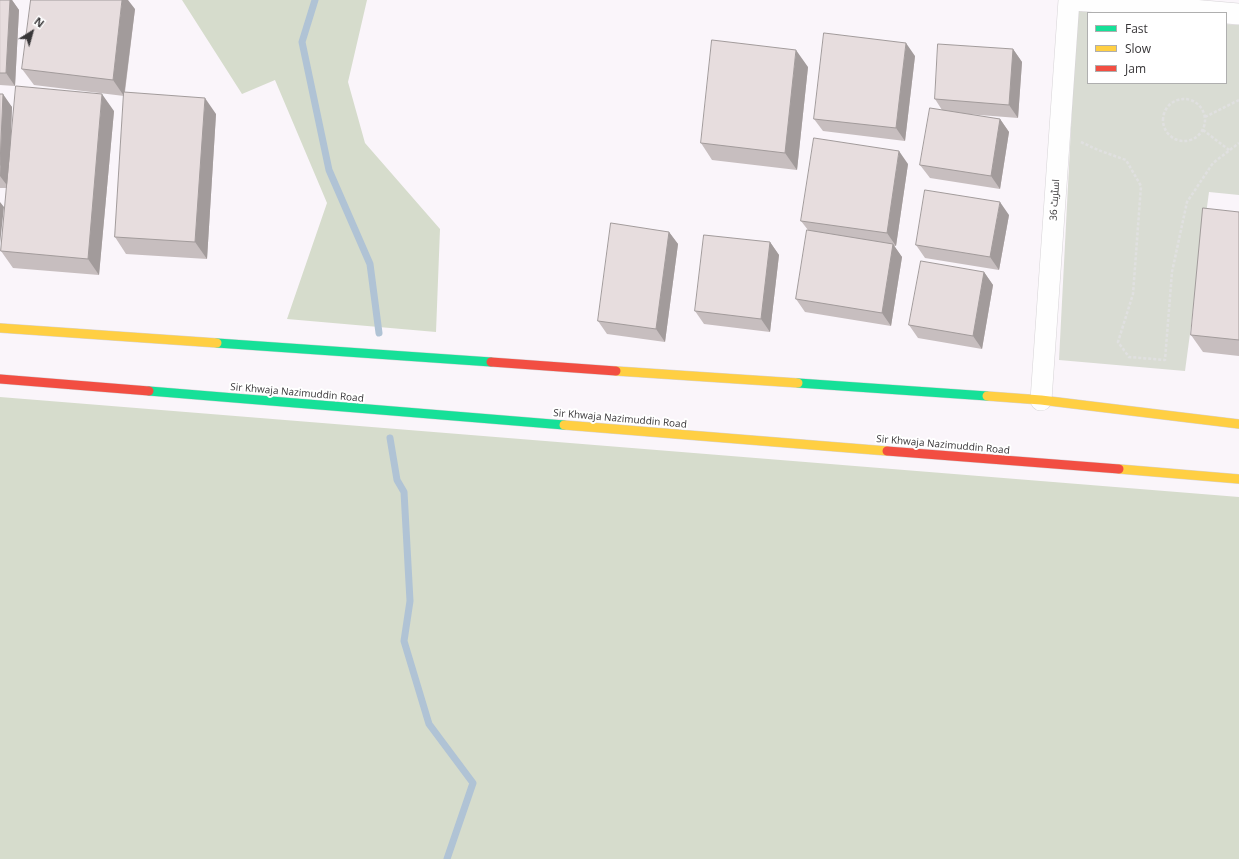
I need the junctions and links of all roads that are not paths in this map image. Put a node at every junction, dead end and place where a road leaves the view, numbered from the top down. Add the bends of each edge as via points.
1 (1069, 0) edge
2 (1076, 0) edge
3 (1216, 12) edge
4 (1227, 13) edge
5 (1239, 14) edge
6 (0, 328) edge
7 (0, 379) edge
8 (1041, 400) junction
9 (1239, 424) edge
10 (1239, 480) edge

1 - 8 street, اسٹریٹ 36
2 - 3 street
4 - 5 street
6 - 8 main road
7 - 10 main road, Sir Khwaja Nazimuddin Road
8 - 9 main road

